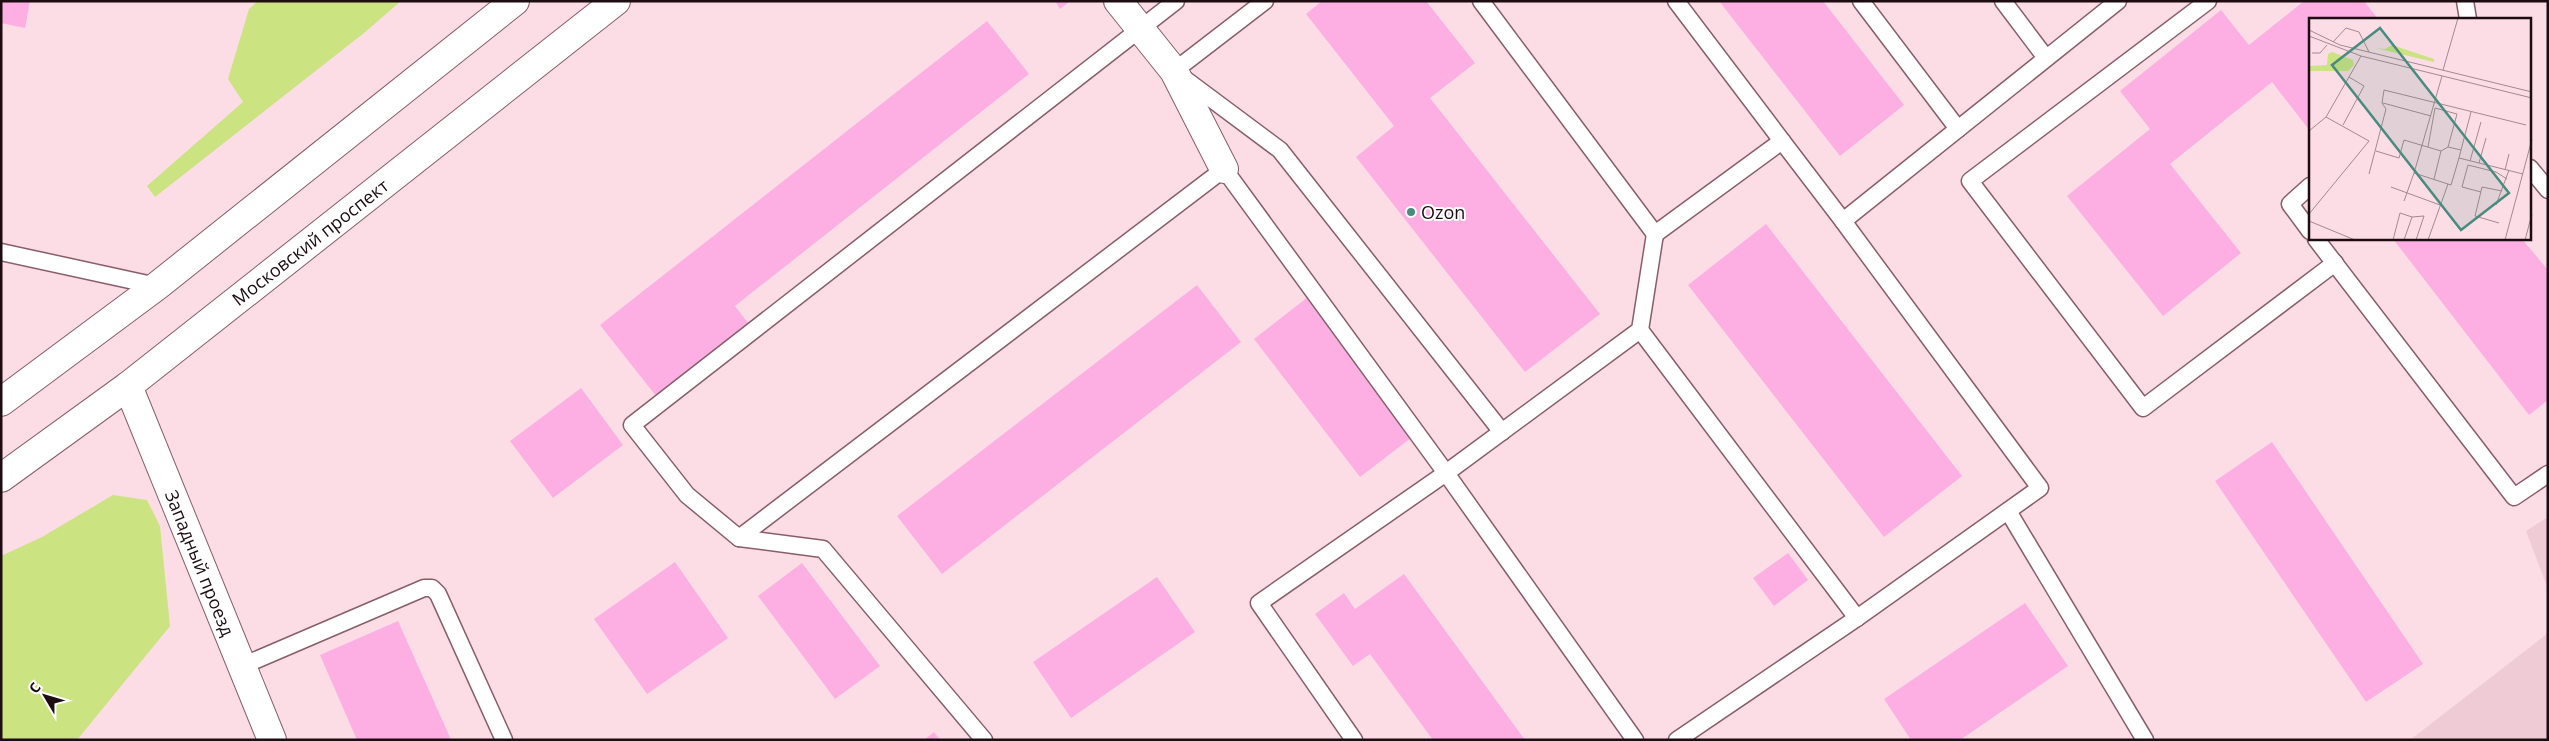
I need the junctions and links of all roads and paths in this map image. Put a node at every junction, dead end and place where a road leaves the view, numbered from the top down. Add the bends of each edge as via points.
1 (515, 1) edge
2 (616, 1) edge
3 (1118, 1) edge
4 (1176, 1) edge
5 (1265, 1) edge
6 (1480, 1) edge
7 (1676, 1) edge
8 (1860, 1) edge
9 (2002, 1) edge
10 (2118, 1) edge
11 (2208, 1) edge
12 (2465, 1) edge
13 (2468, 18) edge
14 (1141, 29) junction
15 (2046, 58) junction
16 (1174, 71) junction
17 (1958, 129) junction
18 (1782, 141) junction
19 (1224, 169) junction
20 (2532, 170) edge
21 (2309, 187) edge
22 (2548, 190) edge
23 (1843, 221) junction
24 (2309, 230) edge
25 (1655, 234) junction
26 (2317, 240) edge
27 (1, 252) edge
28 (2335, 263) junction
29 (157, 286) junction
30 (1640, 330) junction
31 (128, 386) junction
32 (1, 402) edge
33 (1502, 432) junction
34 (1446, 473) junction
35 (2548, 474) edge
36 (1, 478) edge
37 (2008, 511) junction
38 (739, 538) junction
39 (1857, 618) junction
40 (242, 666) junction
41 (272, 740) edge
42 (504, 740) edge
43 (984, 740) edge
44 (1354, 740) edge
45 (1635, 740) edge
46 (1677, 740) edge
47 (2145, 740) edge

1 - 29 main road
2 - 31 main road, Московский проспект
3 - 14 main road
4 - 14 lane
5 - 16 lane
6 - 25 lane
7 - 18 lane
8 - 17 lane
9 - 15 lane
10 - 15 lane
11 - 28 lane via 1970,181 2143,408
12 - 13 lane
14 - 16 main road
14 - 38 lane via 632,425 687,495
15 - 17 lane
16 - 19 main road
16 - 33 lane via 1280,150
17 - 23 lane
18 - 23 lane
18 - 25 lane
19 - 34 lane
19 - 38 lane
20 - 22 lane
21 - 24 lane via 2290,204
23 - 37 lane via 2040,488
25 - 30 lane
26 - 28 lane
27 - 29 lane
28 - 35 lane via 2514,497
29 - 32 main road
30 - 33 lane
30 - 39 lane
31 - 36 main road, Московский проспект
31 - 40 main road, Западный проезд
33 - 34 lane
34 - 44 lane via 1259,603
34 - 45 lane
37 - 39 lane
37 - 47 lane
38 - 43 lane via 823,550
39 - 46 lane
40 - 41 main road, Западный проезд
40 - 42 lane via 424,588 432,588 438,594

